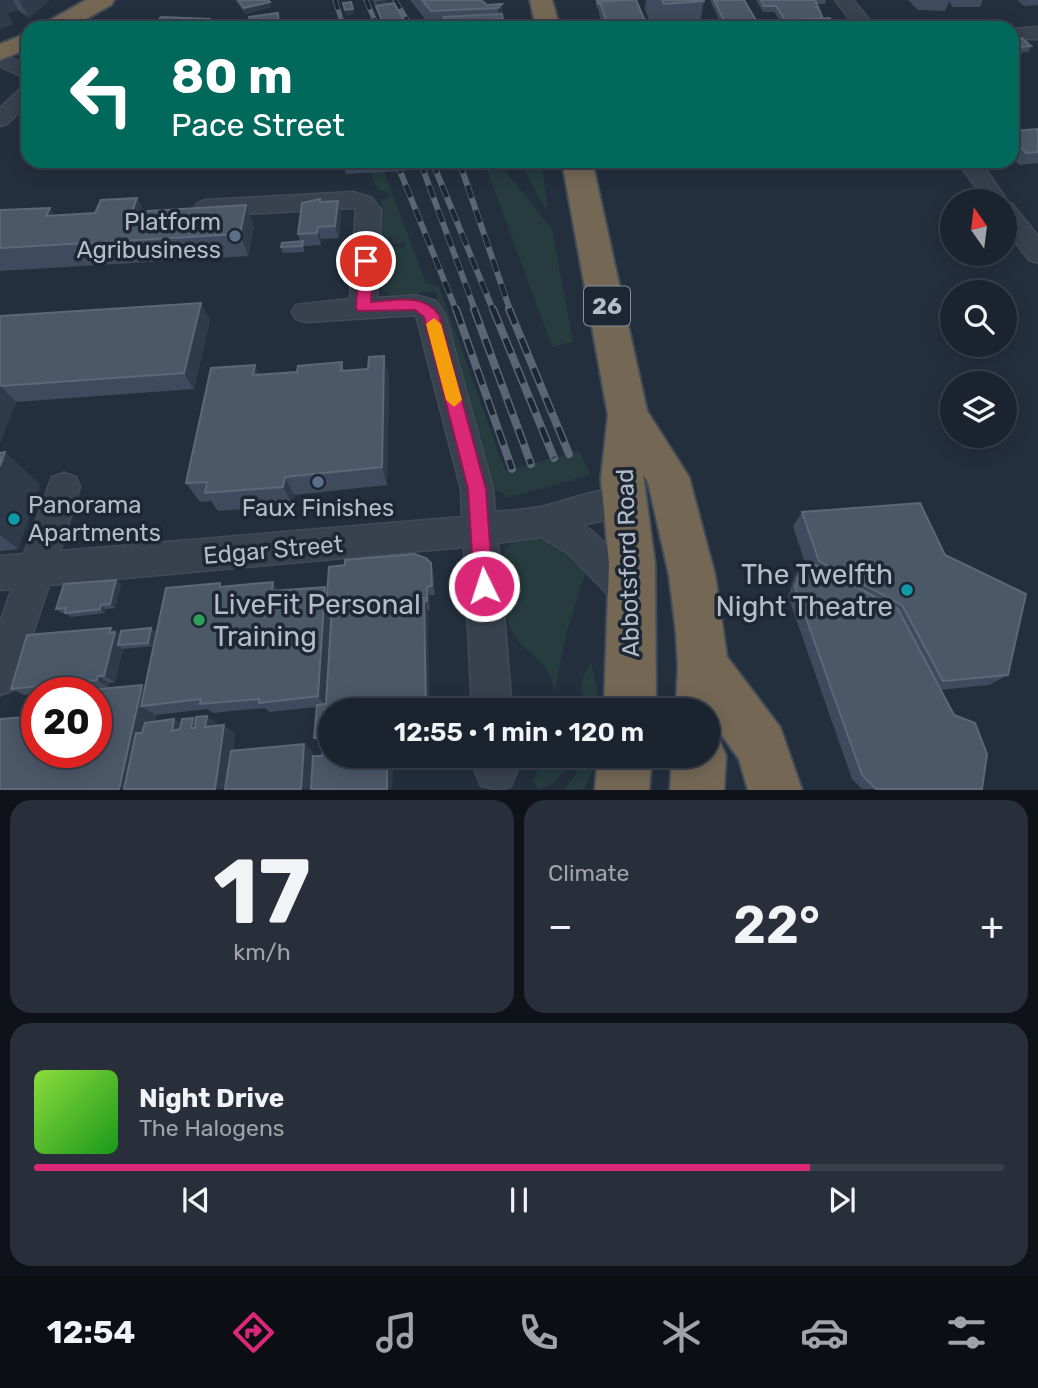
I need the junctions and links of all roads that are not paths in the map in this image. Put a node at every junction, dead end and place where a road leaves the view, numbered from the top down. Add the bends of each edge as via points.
1 (103, 0) edge
2 (131, 0) edge
3 (541, 0) edge
4 (844, 0) edge
5 (66, 21) edge
6 (96, 21) edge
7 (546, 21) edge
8 (861, 21) edge
9 (1038, 33) edge
10 (1019, 34) edge
11 (15, 100) edge
12 (0, 120) edge
13 (578, 168) edge
14 (973, 168) edge
15 (989, 189) edge
16 (180, 209) edge
17 (1017, 226) edge
18 (1038, 254) edge
19 (363, 308) junction
20 (306, 312) dead end
21 (628, 415) junction
22 (64, 487) dead end
23 (626, 503) junction
24 (545, 521) junction
25 (480, 530) junction
26 (36, 570) junction
27 (0, 573) edge
28 (633, 594) junction
29 (0, 676) edge
30 (702, 688) edge
31 (491, 698) edge
32 (630, 698) edge
33 (624, 768) edge
34 (698, 768) edge
35 (622, 789) edge
36 (697, 789) edge
37 (775, 789) edge

1 - 5 highway
2 - 6 highway
3 - 7 highway
4 - 8 street
9 - 10 street
11 - 12 street
13 - 21 highway, Abbotsford Road / 26
14 - 15 street
16 - 19 street via 347,200 364,203 369,210
17 - 18 street
19 - 20 street
19 - 25 street via 416,304 431,315 477,489
21 - 23 highway, Abbotsford Road / 26 via 622,479
21 - 30 highway, Abbotsford Road / 26 via 668,477 692,575
22 - 26 street
23 - 24 street, Edgar Street via 573,511
23 - 28 highway, Abbotsford Road / 26
24 - 25 street, Edgar Street
24 - 28 street via 593,553
25 - 26 street, Edgar Street
25 - 31 street
26 - 27 street, Edgar Street
26 - 29 street
28 - 32 highway, Abbotsford Road / 26
30 - 37 highway via 761,746
33 - 35 highway
34 - 36 highway

